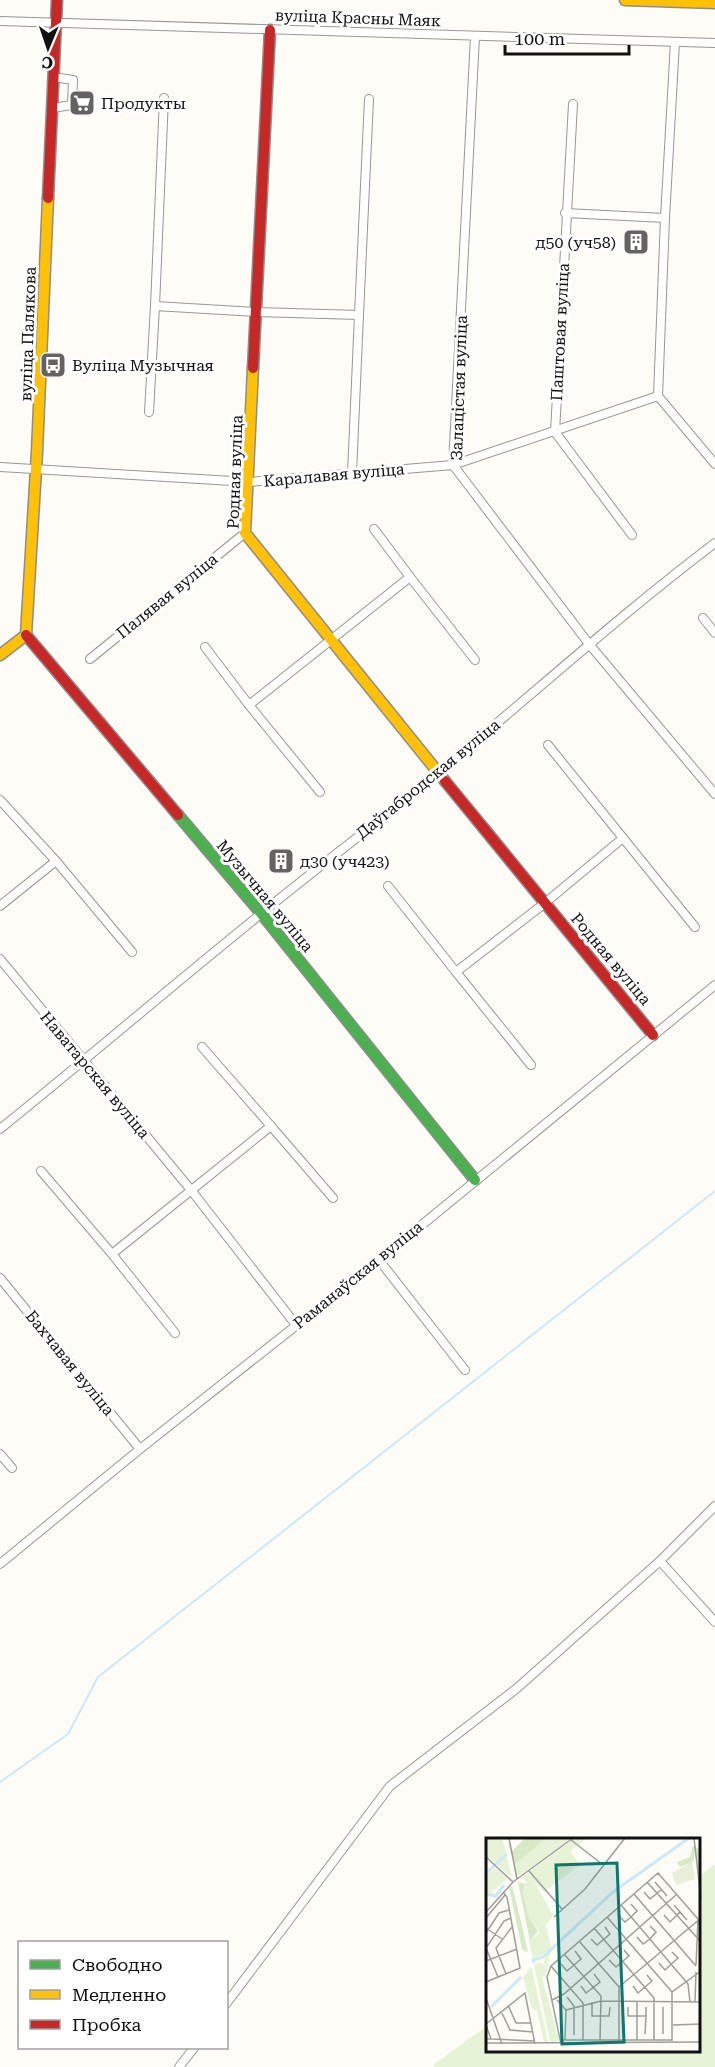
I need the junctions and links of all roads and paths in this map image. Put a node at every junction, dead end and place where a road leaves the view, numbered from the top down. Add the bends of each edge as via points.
1 (57, 0) edge
2 (625, 0) edge
3 (715, 3) edge
4 (0, 21) edge
5 (56, 22) junction
6 (270, 30) junction
7 (475, 36) junction
8 (675, 42) junction
9 (715, 43) edge
10 (53, 77) junction
11 (164, 98) dead end
12 (369, 99) dead end
13 (573, 104) dead end
14 (52, 108) junction
15 (566, 213) junction
16 (665, 218) junction
17 (155, 306) junction
18 (256, 312) junction
19 (359, 315) junction
20 (658, 396) junction
21 (150, 412) dead end
22 (555, 432) junction
23 (715, 464) edge
24 (453, 465) junction
25 (0, 467) edge
26 (37, 469) junction
27 (352, 473) junction
28 (249, 482) junction
29 (374, 529) dead end
30 (245, 533) junction
31 (632, 535) dead end
32 (715, 543) edge
33 (410, 577) junction
34 (703, 618) dead end
35 (715, 633) edge
36 (26, 635) junction
37 (330, 640) junction
38 (589, 644) junction
39 (205, 647) dead end
40 (0, 655) edge
41 (90, 659) dead end
42 (475, 660) dead end
43 (249, 705) junction
44 (548, 745) dead end
45 (439, 772) junction
46 (320, 792) dead end
47 (715, 794) edge
48 (0, 800) edge
49 (623, 837) junction
50 (56, 861) junction
51 (388, 885) dead end
52 (544, 903) junction
53 (0, 906) edge
54 (261, 913) junction
55 (694, 927) dead end
56 (132, 952) dead end
57 (0, 959) edge
58 (456, 972) junction
59 (715, 985) edge
60 (653, 1035) junction
61 (202, 1047) dead end
62 (84, 1062) junction
63 (531, 1065) dead end
64 (271, 1126) junction
65 (0, 1129) edge
66 (41, 1171) dead end
67 (475, 1180) junction
68 (191, 1190) junction
69 (333, 1198) dead end
70 (112, 1254) junction
71 (379, 1260) junction
72 (0, 1278) edge
73 (296, 1325) junction
74 (175, 1333) dead end
75 (465, 1370) dead end
76 (140, 1449) junction
77 (0, 1454) edge
78 (12, 1468) dead end
79 (715, 1506) edge
80 (660, 1560) junction
81 (0, 1564) edge
82 (715, 1622) edge
83 (228, 2001) edge
84 (193, 2049) edge
85 (182, 2066) edge

1 - 5 street, вуліца Палякова
2 - 3 street
4 - 5 street, вуліца Красны Маяк
5 - 6 street, вуліца Красны Маяк
5 - 10 street, вуліца Палякова
6 - 7 street, вуліца Красны Маяк
6 - 18 street, Родная вуліца
7 - 8 street, вуліца Красны Маяк
7 - 24 street, Залацістая вуліца
8 - 9 street, вуліца Красны Маяк
8 - 16 street
10 - 14 street, вуліца Палякова
10 - 14 street via 74,80 72,105
11 - 17 street
12 - 19 street
13 - 15 street, Паштовая вуліца
14 - 26 street, вуліца Палякова
15 - 16 street
15 - 22 street, Паштовая вуліца
16 - 20 street
17 - 18 street
17 - 21 street
18 - 19 street
18 - 28 street, Родная вуліца
19 - 27 street
20 - 22 street, Каралавая вуліца
20 - 23 street
22 - 24 street, Каралавая вуліца
22 - 31 street
24 - 27 street, Каралавая вуліца
24 - 38 street, Залацістая вуліца
25 - 26 street, Каралавая вуліца
26 - 28 street, Каралавая вуліца
26 - 36 street, вуліца Палякова
27 - 28 street, Каралавая вуліца
28 - 30 street, Родная вуліца
29 - 33 street
30 - 37 street, Родная вуліца
30 - 41 street, Палявая вуліца
32 - 38 street, Даўгабродская вуліца
33 - 37 street
33 - 42 street
34 - 35 street
36 - 40 street
36 - 54 street, Музычная вуліца
37 - 43 street
37 - 45 street, Родная вуліца
38 - 45 street, Даўгабродская вуліца
38 - 47 street, Залацістая вуліца
39 - 43 street
43 - 46 street
44 - 49 street
45 - 52 street, Родная вуліца
45 - 54 street, Даўгабродская вуліца
48 - 50 street
49 - 52 street
49 - 55 street
50 - 53 street
50 - 56 street
51 - 58 street
52 - 58 street
52 - 60 street, Родная вуліца
54 - 62 street, Даўгабродская вуліца
54 - 67 street, Музычная вуліца
57 - 62 street, Наватарская вуліца
58 - 63 street
59 - 60 street, Раманаўская вуліца
60 - 67 street, Раманаўская вуліца
61 - 64 street
62 - 65 street, Даўгабродская вуліца
62 - 68 street, Наватарская вуліца
64 - 68 street
64 - 69 street
66 - 70 street
67 - 71 street, Раманаўская вуліца
68 - 70 street
68 - 73 street, Наватарская вуліца
70 - 74 street
71 - 73 street, Раманаўская вуліца
71 - 75 street
72 - 76 street, Бахчавая вуліца
73 - 76 street, Раманаўская вуліца
76 - 81 street, Раманаўская вуліца
77 - 78 street
79 - 80 street
80 - 82 street
80 - 83 street via 516,1689 390,1786
84 - 85 street

